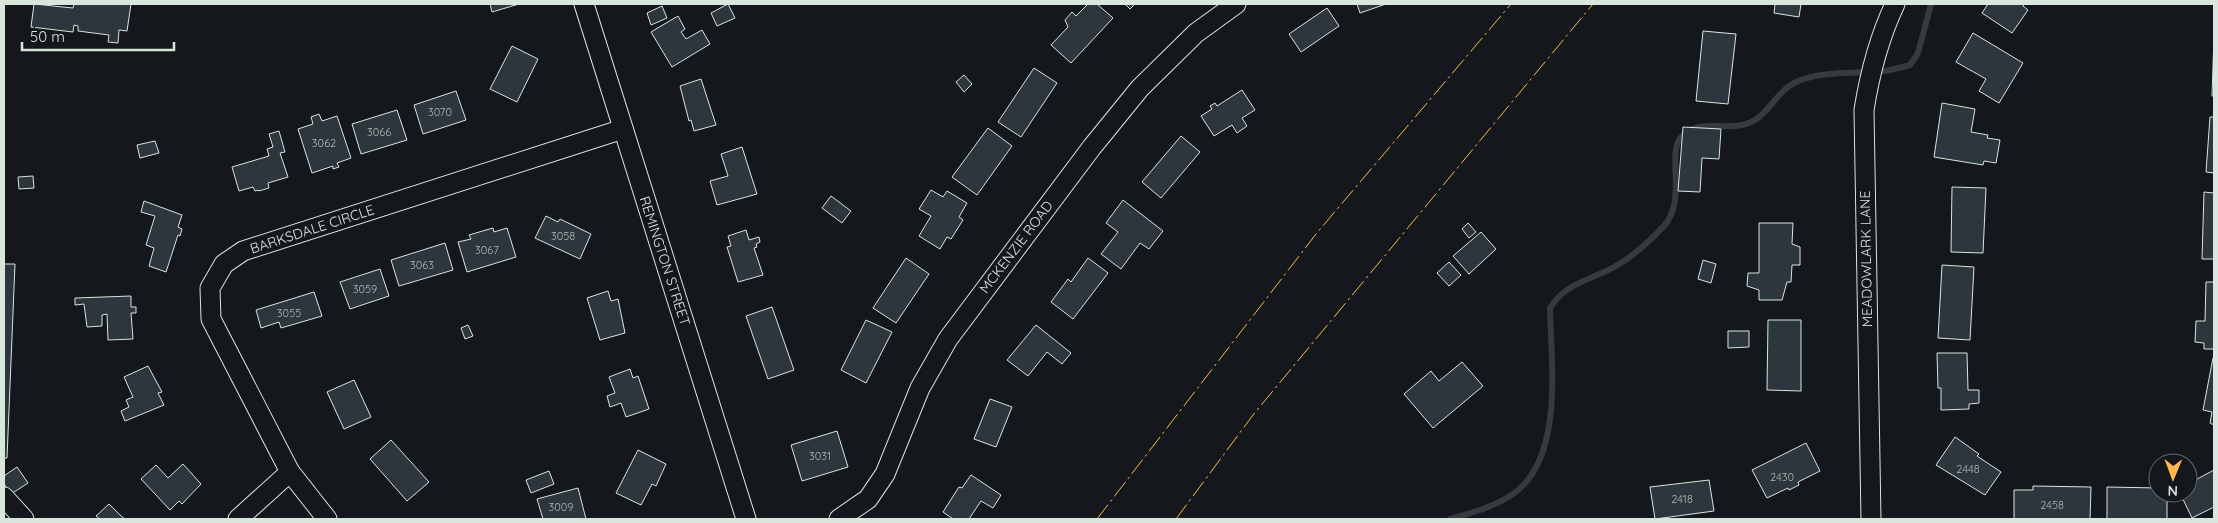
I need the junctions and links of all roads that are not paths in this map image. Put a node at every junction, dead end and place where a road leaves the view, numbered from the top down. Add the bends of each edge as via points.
1 (584, 4) edge
2 (1236, 4) edge
3 (1895, 4) edge
4 (623, 129) junction
5 (290, 472) junction
6 (4, 497) edge
7 (323, 518) edge
8 (24, 519) edge
9 (238, 519) edge
10 (746, 519) edge
11 (839, 519) edge
12 (1871, 519) edge

1 - 4 street, REMINGTON STREET
2 - 11 street, MCKENZIE ROAD via 1196,33 1140,88 1092,147 948,338 920,388 885,474 868,499
3 - 12 street, MEADOWLARK LANE via 1881,33 1869,73 1864,110
4 - 5 street, BARKSDALE CIRCLE via 243,251 224,264 210,288 211,319
4 - 10 street, REMINGTON STREET
5 - 7 street, BARKSDALE CIRCLE
5 - 9 street
6 - 8 street

